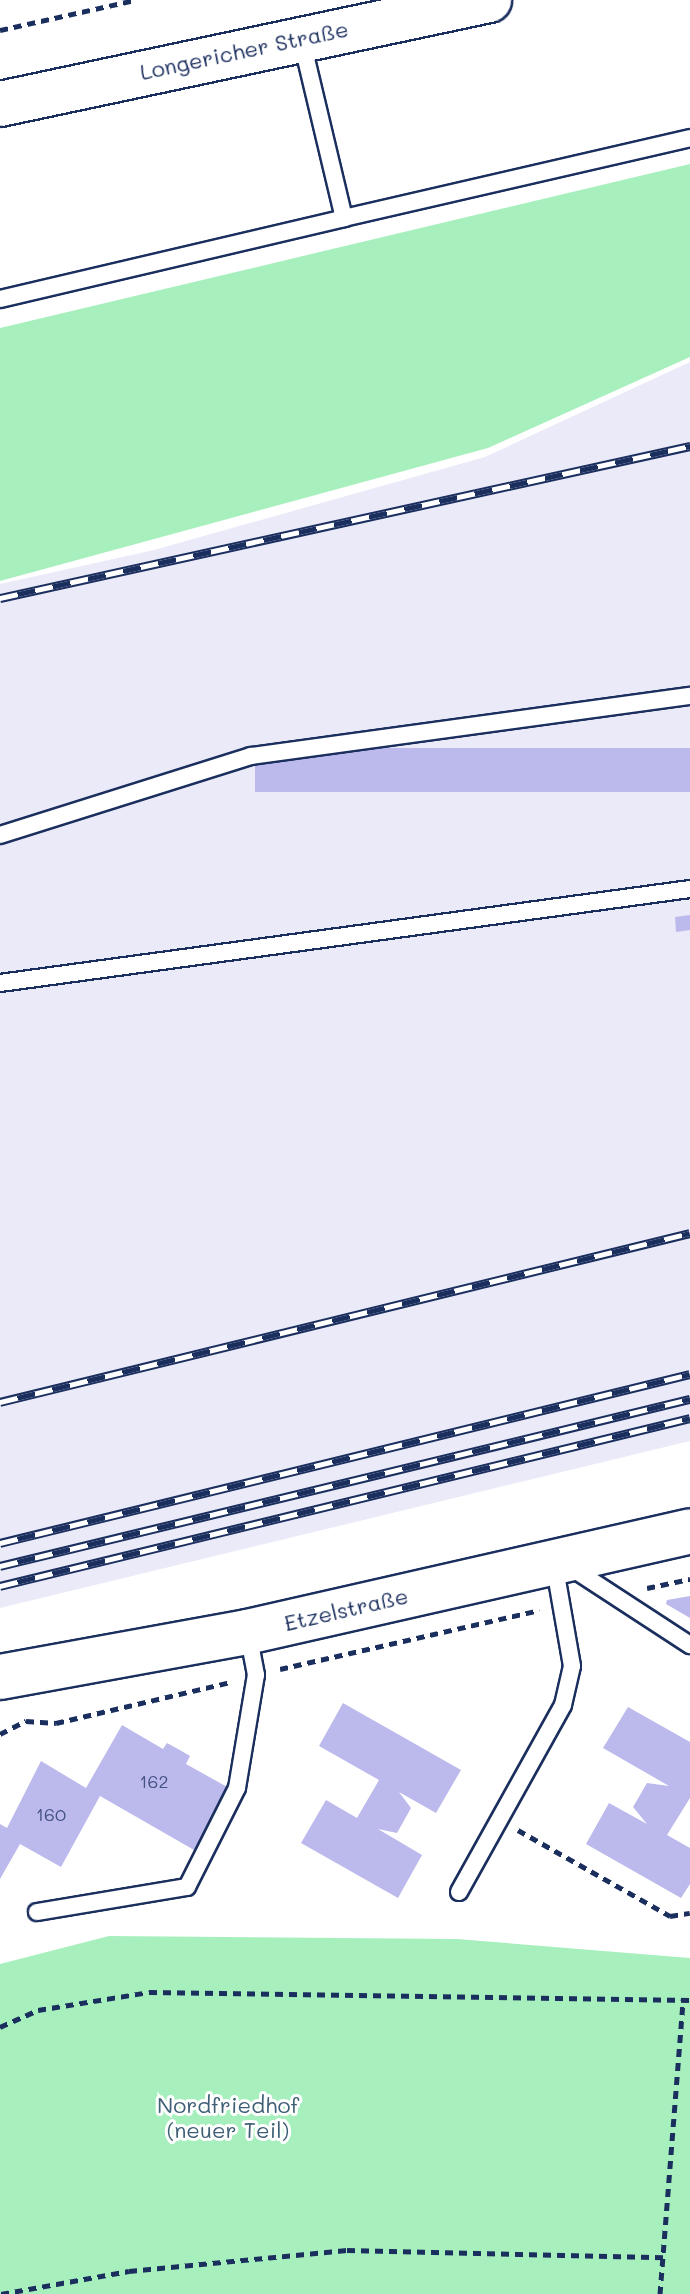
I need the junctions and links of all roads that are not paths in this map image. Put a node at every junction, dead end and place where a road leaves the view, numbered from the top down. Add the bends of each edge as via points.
1 (489, 0) edge
2 (300, 37) junction
3 (0, 104) edge
4 (690, 138) edge
5 (344, 218) junction
6 (0, 299) edge
7 (690, 696) edge
8 (0, 835) edge
9 (690, 889) edge
10 (0, 983) edge
11 (690, 1531) edge
12 (564, 1559) junction
13 (247, 1632) junction
14 (690, 1645) edge
15 (0, 1677) edge
16 (459, 1892) dead end
17 (37, 1912) dead end

1 - 2 street, Longericher Straße
2 - 3 street, Longericher Straße
2 - 5 lane
4 - 5 lane
5 - 6 lane
7 - 8 lane via 251,756
9 - 10 lane
11 - 12 street, Etzelstraße
12 - 13 street, Etzelstraße
12 - 14 lane
12 - 16 lane via 562,1604 572,1666 563,1705
13 - 15 street, Etzelstraße
13 - 17 lane via 256,1675 237,1788 187,1887

